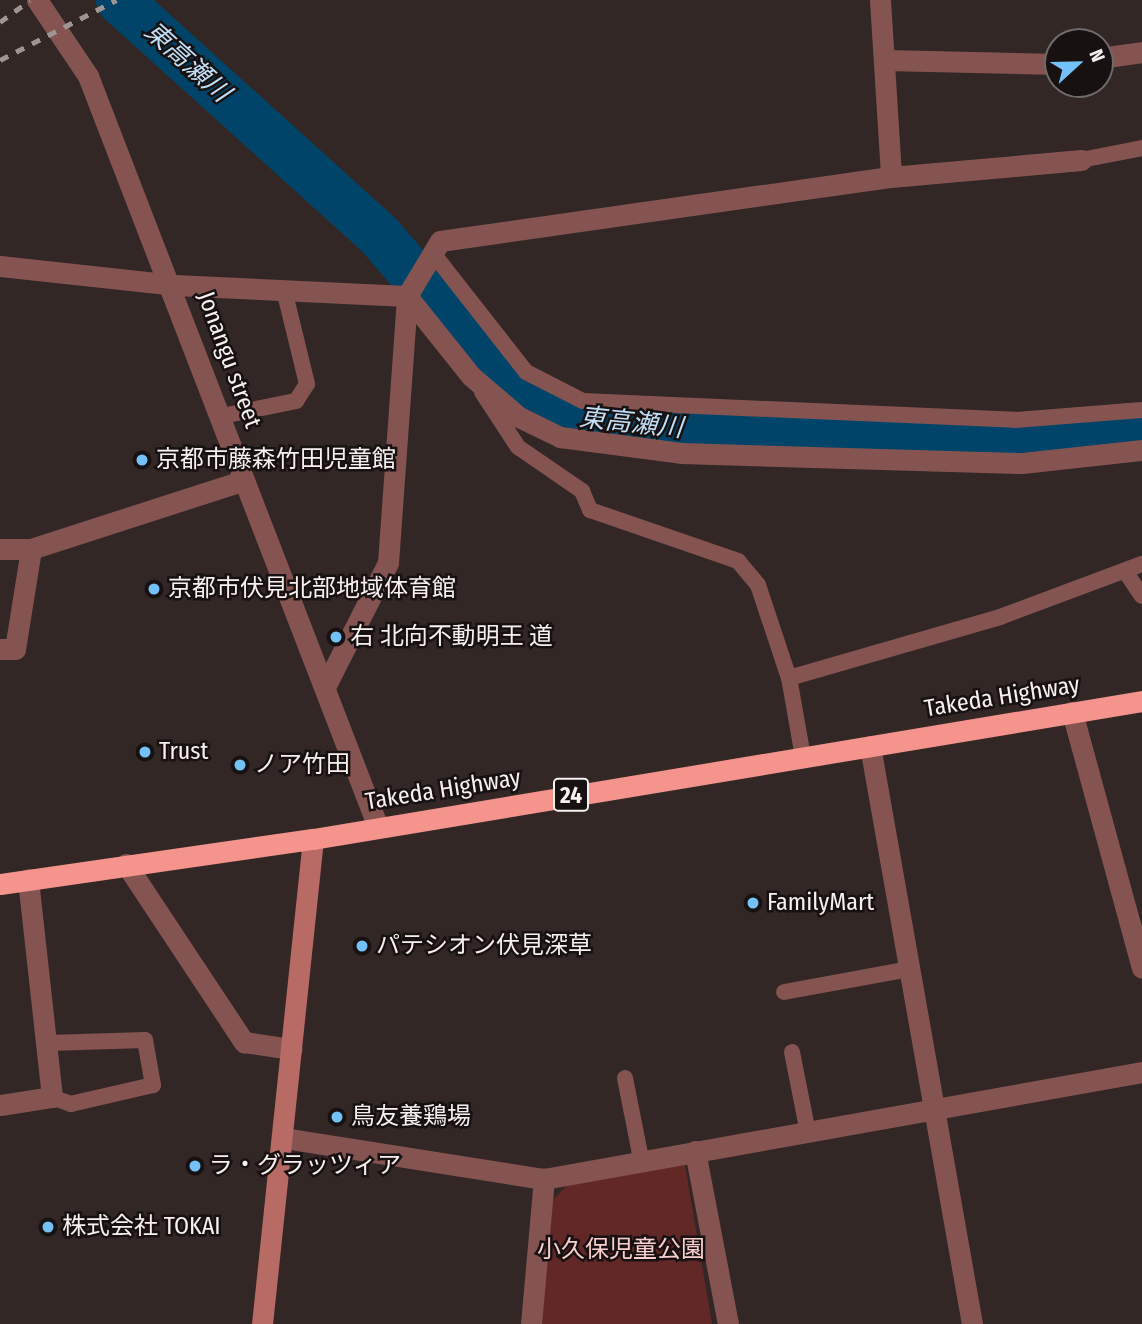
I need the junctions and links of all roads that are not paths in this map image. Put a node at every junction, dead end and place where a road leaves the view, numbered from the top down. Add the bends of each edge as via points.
1 (37, 0) edge
2 (880, 0) edge
3 (1142, 52) edge
4 (1114, 56) edge
5 (885, 60) junction
6 (1044, 64) edge
7 (1142, 148) edge
8 (1081, 160) joint
9 (891, 177) junction
10 (430, 255) junction
11 (0, 266) edge
12 (174, 285) junction
13 (284, 290) junction
14 (408, 293) junction
15 (471, 376) junction
16 (1142, 410) edge
17 (222, 416) junction
18 (1142, 450) edge
19 (244, 480) junction
20 (31, 548) junction
21 (0, 549) edge
22 (1142, 564) edge
23 (1125, 571) junction
24 (1142, 596) edge
25 (0, 649) edge
26 (789, 678) junction
27 (326, 685) junction
28 (1142, 701) edge
29 (1072, 712) junction
30 (870, 746) junction
31 (803, 757) junction
32 (378, 827) junction
33 (313, 839) junction
34 (126, 864) junction
35 (28, 879) junction
36 (1132, 879) edge
37 (0, 884) edge
38 (1142, 968) edge
39 (909, 970) junction
40 (784, 992) dead end
41 (47, 1043) junction
42 (291, 1049) junction
43 (792, 1052) dead end
44 (1142, 1072) edge
45 (625, 1079) dead end
46 (52, 1097) junction
47 (0, 1105) edge
48 (933, 1106) junction
49 (807, 1128) junction
50 (284, 1138) junction
51 (695, 1152) junction
52 (641, 1159) junction
53 (544, 1179) junction
54 (262, 1324) edge
55 (531, 1324) edge
56 (728, 1324) edge
57 (972, 1324) edge

1 - 12 street, Jonangu street via 88,76
2 - 5 street
3 - 4 street
5 - 6 street
5 - 9 street
7 - 8 lane
8 - 9 street
9 - 10 street via 440,241
10 - 14 street
10 - 16 lane via 526,372 583,401 1015,420
11 - 12 street
12 - 13 street
12 - 17 street, Jonangu street
13 - 14 street
13 - 17 lane via 307,384 296,401
14 - 15 street
14 - 27 street via 388,563
15 - 18 street via 519,417 560,437 681,453 1022,463
15 - 26 lane via 518,447 582,491 590,510 738,561 758,585
17 - 19 street, Jonangu street
19 - 20 street
19 - 27 street, Jonangu street
20 - 21 street
20 - 25 street via 16,649
22 - 23 lane
23 - 24 lane
23 - 26 lane via 1000,617
26 - 31 lane
27 - 32 street, Jonangu street
28 - 29 highway, Takeda Highway / 24
29 - 30 highway, Takeda Highway / 24
29 - 36 street
30 - 31 highway, Takeda Highway / 24
30 - 39 street
31 - 32 highway, Takeda Highway / 24
32 - 33 highway, Takeda Highway / 24
33 - 34 highway, Takeda Highway / 24
33 - 42 street
34 - 35 highway, Takeda Highway / 24
34 - 42 street via 244,1042
35 - 37 highway, Takeda Highway / 24
35 - 41 street
36 - 38 street
39 - 40 lane
39 - 48 street
41 - 46 street
41 - 46 lane via 145,1040 153,1085 71,1104
42 - 50 street
43 - 49 lane
44 - 48 street
45 - 52 lane
46 - 47 street
48 - 49 street
48 - 57 street
49 - 51 street
50 - 53 street
50 - 54 street
51 - 52 street
51 - 56 street
52 - 53 street
53 - 55 street

